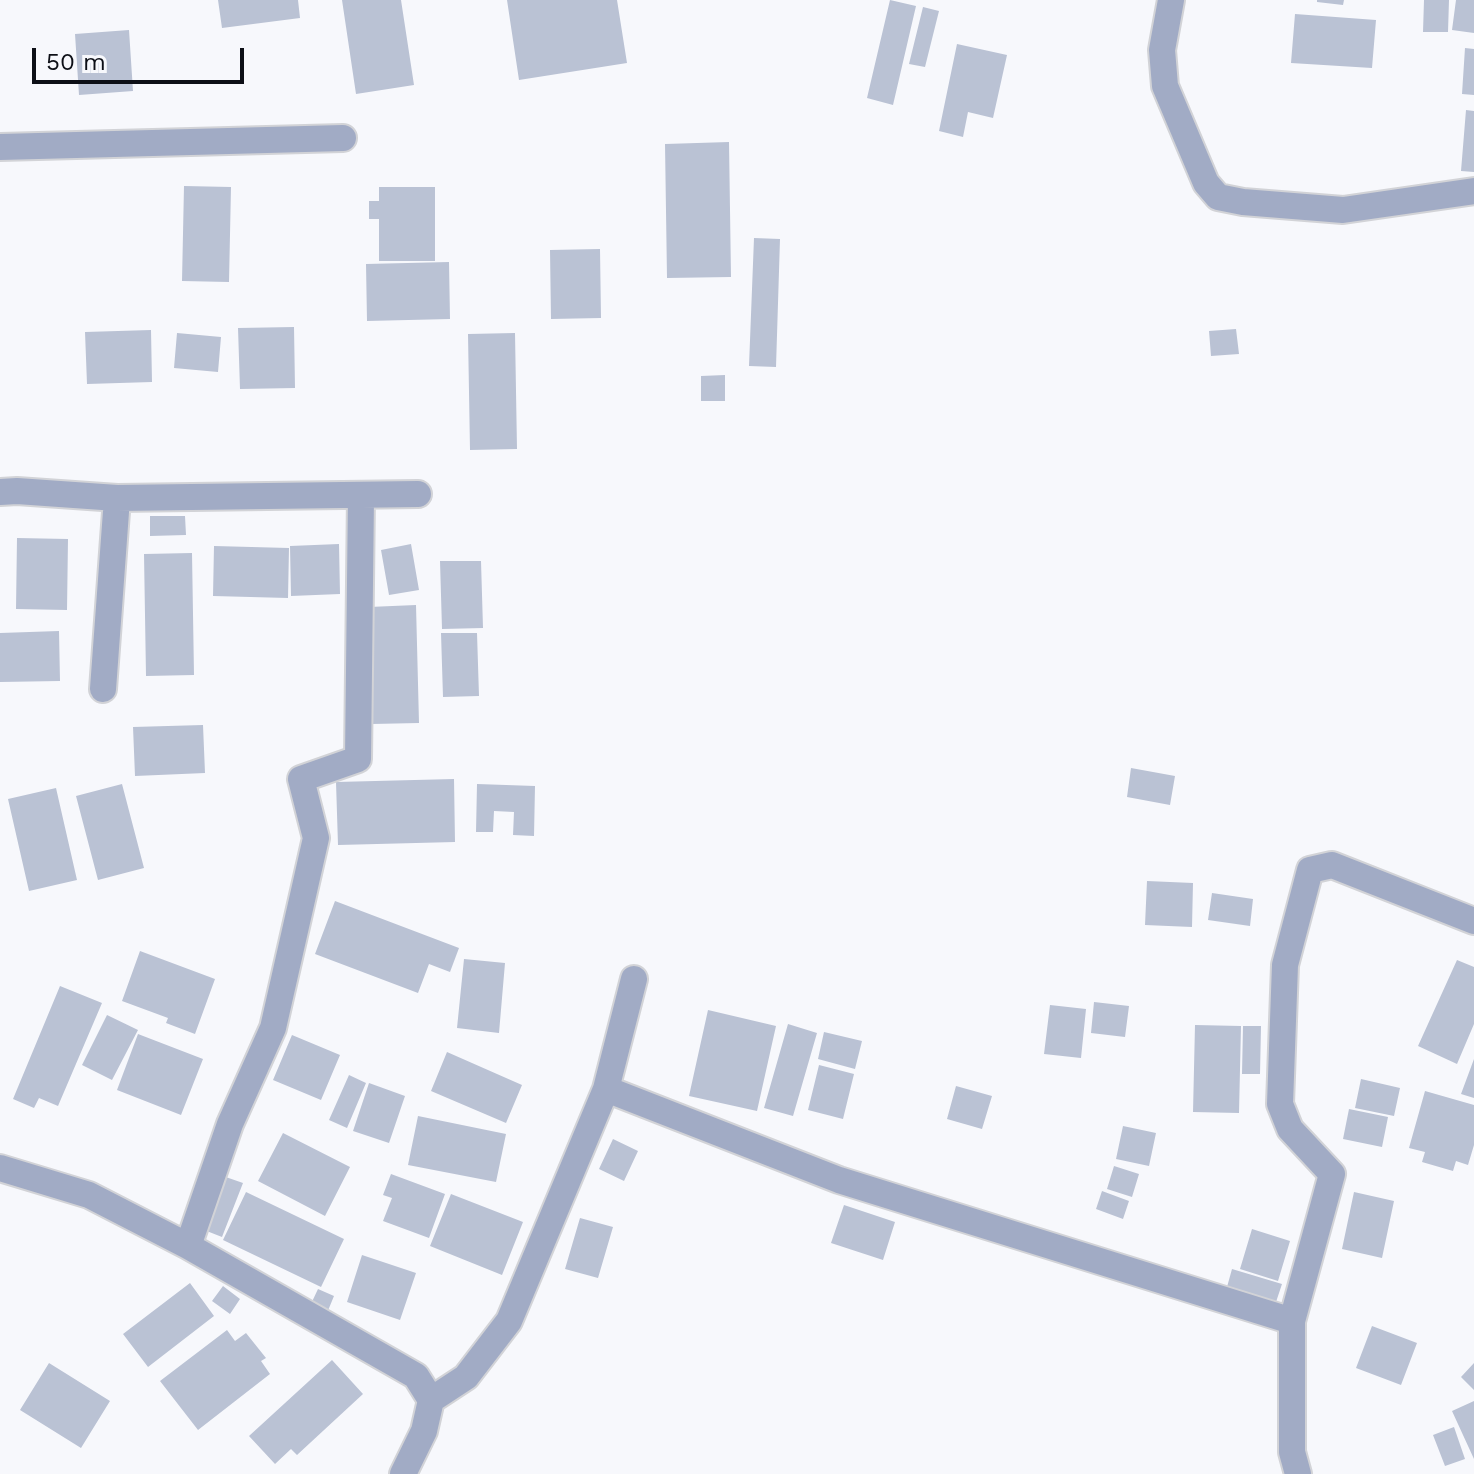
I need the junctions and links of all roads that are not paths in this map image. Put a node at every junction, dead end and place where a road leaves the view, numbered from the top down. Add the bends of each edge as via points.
1 (1171, 0) edge
2 (343, 138) dead end
3 (0, 147) edge
4 (1474, 191) edge
5 (0, 492) edge
6 (418, 494) dead end
7 (361, 495) junction
8 (117, 498) junction
9 (103, 689) dead end
10 (1474, 921) edge
11 (634, 979) dead end
12 (606, 1089) junction
13 (0, 1168) edge
14 (188, 1246) junction
15 (1292, 1321) junction
16 (431, 1400) junction
17 (403, 1474) edge
18 (1298, 1474) edge

1 - 4 street via 1162,50 1165,86 1206,183 1218,197 1343,210
2 - 3 street
5 - 8 street
6 - 7 street
7 - 8 street
7 - 14 street via 358,759 301,779 316,838 273,1028 230,1124
8 - 9 street
10 - 15 street via 1332,865 1310,870 1285,965 1280,1104 1290,1129 1332,1174
11 - 12 street
12 - 15 street via 839,1180
12 - 16 street via 509,1321 466,1377
13 - 14 street via 89,1195
14 - 16 street via 416,1376
15 - 18 street via 1292,1452
16 - 17 street via 424,1431

